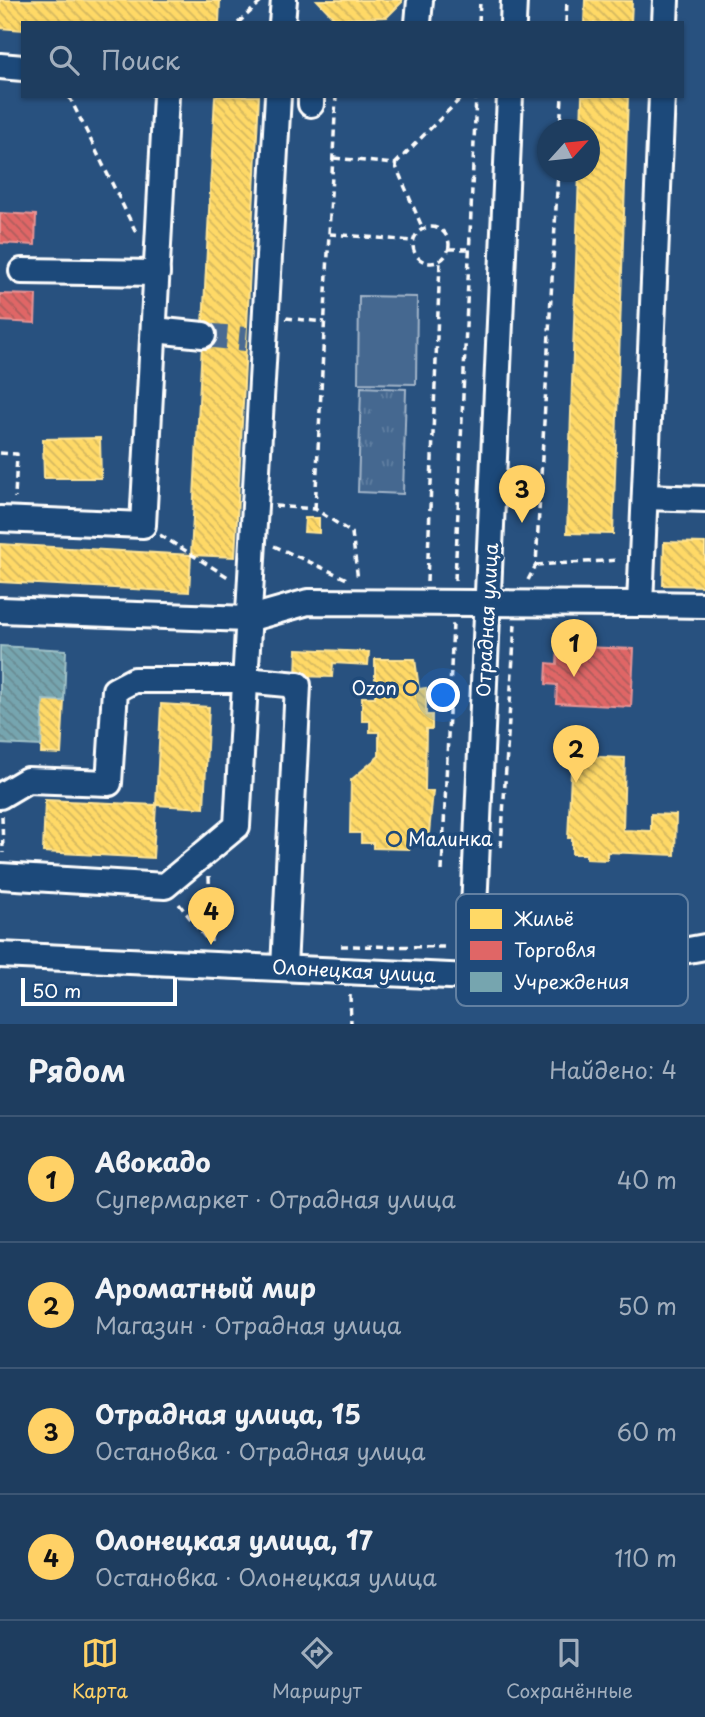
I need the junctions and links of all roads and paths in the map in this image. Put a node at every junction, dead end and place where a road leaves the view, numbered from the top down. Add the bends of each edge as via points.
1 (263, 0) edge
2 (284, 0) edge
3 (419, 0) edge
4 (480, 0) edge
5 (514, 0) edge
6 (567, 0) edge
7 (666, 0) edge
8 (240, 21) edge
9 (282, 21) edge
10 (418, 21) edge
11 (480, 21) edge
12 (513, 21) edge
13 (566, 21) edge
14 (665, 21) edge
15 (0, 66) edge
16 (21, 68) edge
17 (70, 98) edge
18 (166, 98) edge
19 (278, 98) edge
20 (336, 98) edge
21 (461, 98) edge
22 (476, 98) edge
23 (510, 98) edge
24 (562, 98) edge
25 (662, 98) edge
26 (561, 119) edge
27 (334, 158) junction
28 (396, 164) junction
29 (557, 182) edge
30 (422, 227) junction
31 (330, 234) junction
32 (139, 238) dead end
33 (413, 241) junction
34 (449, 249) junction
35 (469, 249) junction
36 (440, 262) junction
37 (22, 271) dead end
38 (157, 273) junction
39 (326, 322) junction
40 (154, 330) junction
41 (259, 332) junction
42 (203, 335) tunnel mouth
43 (0, 453) edge
44 (645, 497) junction
45 (705, 499) edge
46 (255, 505) junction
47 (315, 509) junction
48 (7, 519) edge
49 (143, 525) junction
50 (253, 537) junction
51 (642, 559) junction
52 (536, 565) junction
53 (250, 590) junction
54 (426, 603) junction
55 (454, 603) junction
56 (489, 604) junction
57 (516, 604) junction
58 (640, 604) junction
59 (705, 605) edge
60 (0, 610) edge
61 (248, 620) junction
62 (245, 680) junction
63 (0, 796) edge
64 (208, 850) junction
65 (501, 852) dead end
66 (442, 871) dead end
67 (0, 876) edge
68 (165, 886) junction
69 (475, 894) edge
70 (338, 946) dead end
71 (456, 947) edge
72 (0, 955) edge
73 (284, 968) junction
74 (350, 971) junction
75 (456, 975) edge
76 (351, 1024) edge

1 - 8 path
2 - 9 street
3 - 10 street
4 - 11 path
5 - 12 street
6 - 13 path
7 - 14 street
15 - 16 street
17 - 32 path
18 - 38 street
19 - 41 street
20 - 27 path
21 - 28 path
22 - 35 path
23 - 56 street, Отрадная улица
24 - 26 path
25 - 44 street
27 - 28 path
27 - 31 path
28 - 30 path
29 - 52 path
30 - 33 path
30 - 34 path via 447,235
31 - 33 path
31 - 39 path
33 - 36 path via 417,254 427,263
34 - 35 path
34 - 36 path
35 - 55 path
36 - 54 path
37 - 38 street
38 - 40 street
39 - 41 path
39 - 47 path
40 - 42 street
40 - 49 street
41 - 46 street
43 - 48 path via 17,454
44 - 45 street
44 - 51 street
46 - 47 path
46 - 50 street
47 - 50 path via 352,533 358,584
48 - 49 street
49 - 53 path
50 - 53 street
51 - 52 path
51 - 58 street
52 - 57 path
53 - 61 street
54 - 55 street
54 - 61 street via 308,602
55 - 56 street
55 - 66 path
56 - 57 street
56 - 69 street, Отрадная улица
57 - 58 street
57 - 65 path
58 - 59 street
60 - 61 street
61 - 62 street
62 - 63 street via 134,680 116,691 109,783 27,780
62 - 64 street via 237,826
62 - 73 street via 298,685
64 - 68 street
64 - 68 path via 211,945
67 - 68 street
70 - 71 path
72 - 73 street, Олонецкая улица
73 - 74 street, Олонецкая улица
74 - 75 street, Олонецкая улица
74 - 76 path

